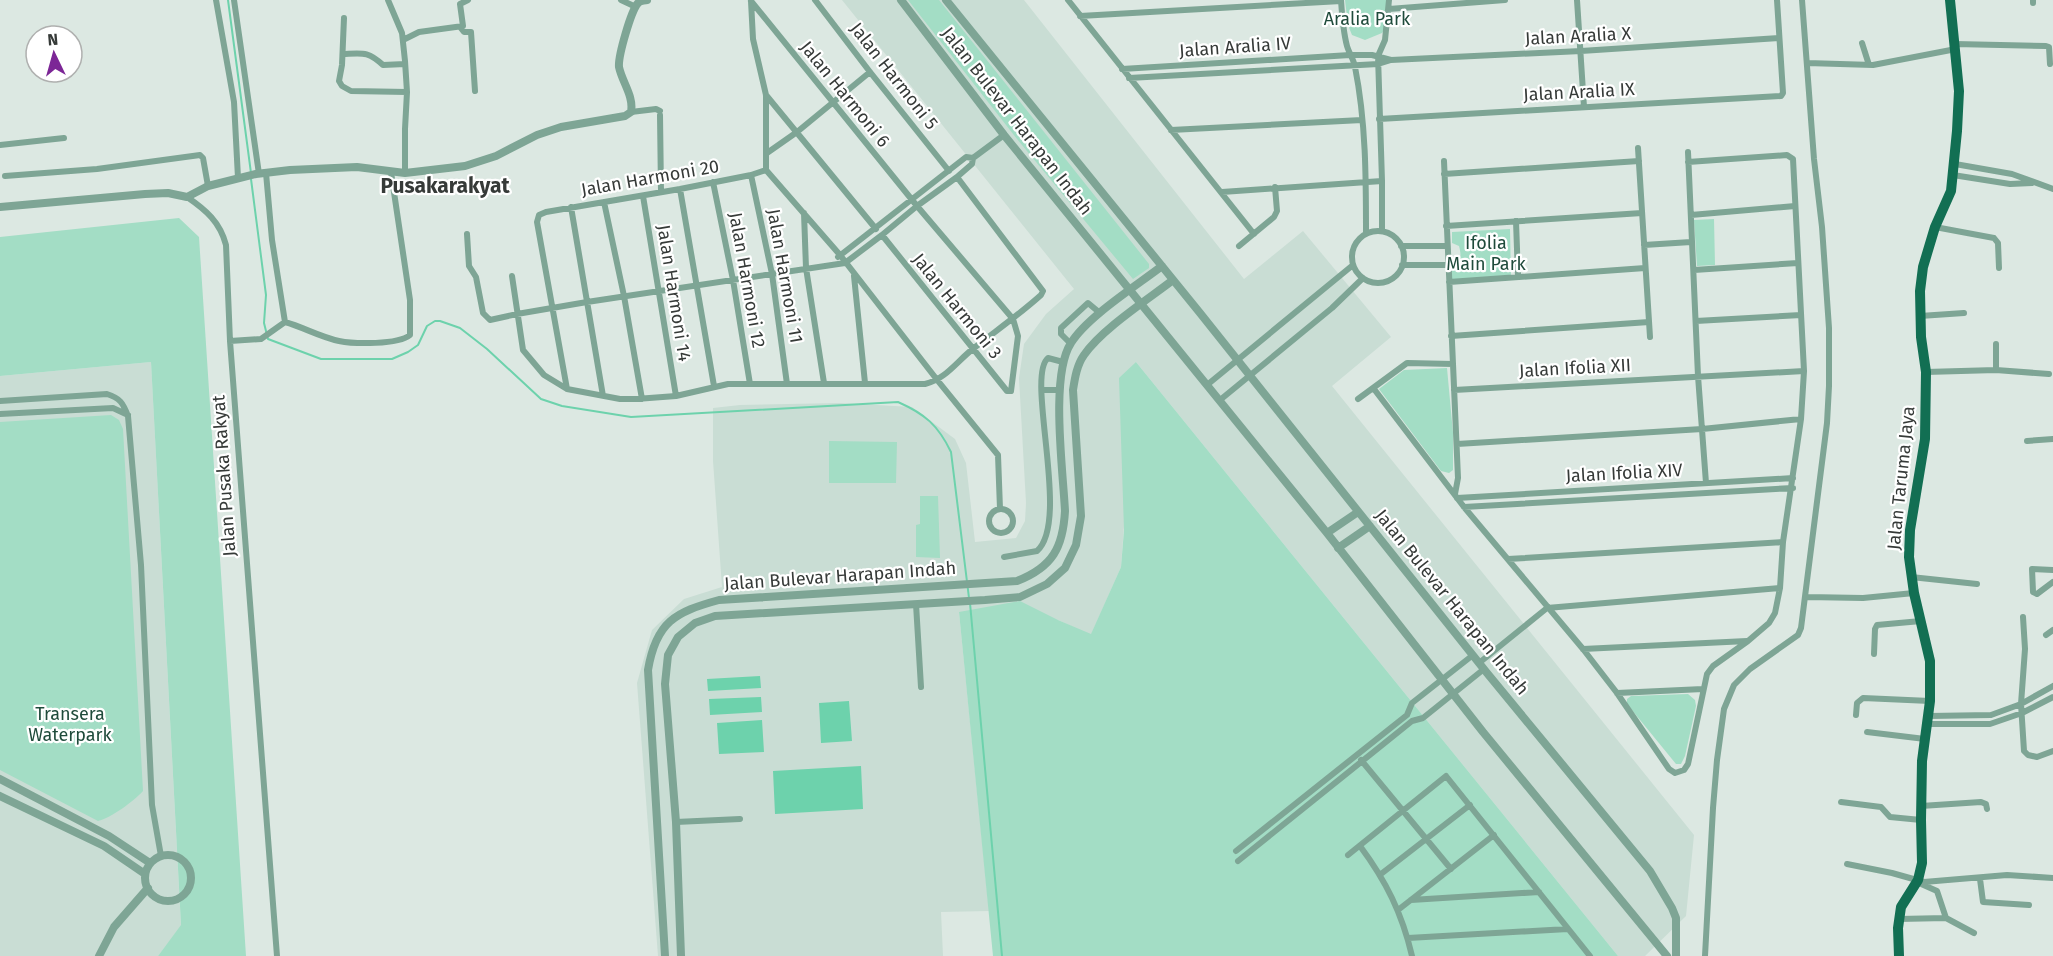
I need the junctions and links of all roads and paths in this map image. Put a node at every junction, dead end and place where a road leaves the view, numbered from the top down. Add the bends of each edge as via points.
1 (216, 0) edge
2 (234, 0) edge
3 (388, 0) edge
4 (468, 0) edge
5 (621, 0) edge
6 (647, 0) edge
7 (815, 0) edge
8 (901, 0) edge
9 (946, 0) edge
10 (1068, 0) edge
11 (1389, 0) edge
12 (1504, 0) edge
13 (1577, 0) edge
14 (1777, 0) edge
15 (1802, 0) edge
16 (1950, 0) edge
17 (751, 1) edge
18 (1341, 1) edge
19 (636, 7) junction
20 (1389, 9) junction
21 (1080, 16) junction
22 (344, 18) dead end
23 (460, 27) junction
24 (1779, 38) junction
25 (403, 40) junction
26 (1862, 43) dead end
27 (1956, 46) junction
28 (1581, 51) junction
29 (343, 54) junction
30 (1350, 55) junction
31 (1378, 56) junction
32 (1391, 60) junction
33 (1807, 63) junction
34 (405, 64) junction
35 (1355, 64) junction
36 (1378, 64) junction
37 (2050, 64) dead end
38 (1869, 65) junction
39 (1122, 69) junction
40 (870, 72) junction
41 (1129, 78) junction
42 (475, 91) dead end
43 (407, 92) junction
44 (766, 95) junction
45 (831, 102) junction
46 (1584, 107) junction
47 (631, 112) junction
48 (1379, 119) junction
49 (1362, 120) junction
50 (1170, 130) junction
51 (797, 132) junction
52 (1004, 135) junction
53 (64, 138) dead end
54 (0, 145) edge
55 (1638, 148) dead end
56 (1688, 152) dead end
57 (767, 153) junction
58 (973, 158) junction
59 (1444, 161) dead end
60 (1639, 161) junction
61 (1688, 162) junction
62 (766, 170) junction
63 (1954, 170) junction
64 (949, 171) junction
65 (391, 172) junction
66 (2000, 172) junction
67 (405, 173) junction
68 (260, 174) junction
69 (1444, 174) junction
70 (751, 175) junction
71 (5, 176) dead end
72 (957, 177) junction
73 (240, 178) junction
74 (1382, 181) junction
75 (713, 182) junction
76 (1366, 182) junction
77 (1999, 183) junction
78 (2036, 183) junction
79 (208, 186) junction
80 (1275, 187) junction
81 (681, 189) junction
82 (2053, 189) edge
83 (661, 192) junction
84 (1222, 192) junction
85 (643, 195) junction
86 (187, 196) junction
87 (911, 199) junction
88 (604, 202) junction
89 (917, 206) junction
90 (1795, 206) junction
91 (0, 207) edge
92 (571, 207) junction
93 (804, 212) junction
94 (1642, 213) junction
95 (1691, 215) junction
96 (1516, 221) junction
97 (1446, 226) junction
98 (1935, 227) junction
99 (876, 229) junction
100 (1382, 231) junction
101 (1366, 233) junction
102 (467, 234) dead end
103 (1254, 234) junction
104 (882, 235) junction
105 (1691, 242) junction
106 (1644, 245) junction
107 (1239, 246) dead end
108 (1401, 246) junction
109 (1447, 246) junction
110 (840, 255) junction
111 (845, 263) junction
112 (832, 264) junction
113 (1798, 264) junction
114 (1353, 265) junction
115 (1402, 265) junction
116 (1448, 265) junction
117 (1162, 266) junction
118 (806, 268) junction
119 (1645, 268) junction
120 (1999, 268) dead end
121 (1694, 270) junction
122 (772, 274) junction
123 (854, 275) junction
124 (512, 276) dead end
125 (1518, 277) junction
126 (1363, 278) junction
127 (1173, 279) junction
128 (733, 280) junction
129 (1449, 282) junction
130 (696, 285) junction
131 (1131, 290) junction
132 (659, 291) junction
133 (624, 297) junction
134 (587, 302) junction
135 (1141, 304) junction
136 (553, 308) junction
137 (1100, 313) junction
138 (1964, 313) dead end
139 (517, 314) junction
140 (1801, 315) junction
141 (1920, 316) junction
142 (1013, 320) junction
143 (1696, 321) junction
144 (285, 322) junction
145 (1648, 322) junction
146 (1451, 336) junction
147 (1650, 337) dead end
148 (230, 341) junction
149 (1070, 343) junction
150 (1996, 344) dead end
151 (972, 349) junction
152 (1239, 361) junction
153 (1063, 362) junction
154 (1453, 364) junction
155 (1996, 370) junction
156 (1803, 371) junction
157 (1926, 372) junction
158 (2049, 374) dead end
159 (1250, 375) junction
160 (1698, 376) junction
161 (938, 381) junction
162 (824, 383) junction
163 (865, 383) junction
164 (750, 384) junction
165 (787, 384) junction
166 (1207, 385) junction
167 (714, 386) junction
168 (567, 389) junction
169 (1374, 389) junction
170 (1042, 390) junction
171 (1059, 390) junction
172 (1454, 390) junction
173 (603, 396) junction
174 (676, 396) junction
175 (642, 399) junction
176 (1358, 399) dead end
177 (1220, 400) junction
178 (0, 401) edge
179 (0, 414) edge
180 (128, 416) junction
181 (1801, 419) junction
182 (1702, 429) junction
183 (2053, 439) edge
184 (2027, 441) dead end
185 (1457, 444) junction
186 (1793, 478) junction
187 (1706, 483) junction
188 (1792, 488) junction
189 (1456, 496) junction
190 (1464, 507) junction
191 (1000, 509) dead end
192 (1050, 511) junction
193 (1065, 511) junction
194 (1359, 512) junction
195 (1370, 526) junction
196 (1327, 533) junction
197 (1783, 542) junction
198 (1338, 548) junction
199 (1040, 549) junction
200 (1004, 557) dead end
201 (1508, 559) junction
202 (1051, 560) junction
203 (2053, 570) edge
204 (1911, 577) junction
205 (2053, 582) edge
206 (1977, 584) dead end
207 (1780, 588) junction
208 (864, 591) junction
209 (1914, 593) junction
210 (1807, 597) junction
211 (744, 598) junction
212 (916, 604) junction
213 (865, 606) junction
214 (1547, 608) junction
215 (744, 613) junction
216 (2023, 617) dead end
217 (1921, 621) junction
218 (2053, 630) edge
219 (2046, 636) dead end
220 (1748, 641) junction
221 (1583, 649) junction
222 (1874, 654) dead end
223 (1479, 662) junction
224 (1442, 680) junction
225 (2053, 686) edge
226 (921, 687) dead end
227 (1703, 689) junction
228 (1617, 693) junction
229 (1453, 694) junction
230 (2053, 697) edge
231 (1930, 701) junction
232 (2021, 704) junction
233 (2022, 713) junction
234 (1407, 715) junction
235 (1856, 715) dead end
236 (1984, 717) junction
237 (1928, 720) junction
238 (1412, 721) junction
239 (1984, 724) junction
240 (1867, 732) dead end
241 (1926, 739) junction
242 (2053, 751) edge
243 (1357, 755) junction
244 (1362, 761) junction
245 (0, 779) edge
246 (0, 796) edge
247 (1841, 802) dead end
248 (1470, 805) junction
249 (1921, 806) junction
250 (1987, 808) dead end
251 (1403, 811) junction
252 (740, 819) dead end
253 (1921, 820) junction
254 (676, 822) junction
255 (1494, 835) junction
256 (1426, 839) junction
257 (1360, 846) junction
258 (1236, 851) dead end
259 (1348, 855) dead end
260 (161, 856) junction
261 (1238, 861) dead end
262 (150, 863) junction
263 (1847, 864) dead end
264 (1451, 869) junction
265 (145, 874) junction
266 (1381, 874) junction
267 (2053, 878) edge
268 (1980, 879) junction
269 (1918, 881) junction
270 (148, 888) junction
271 (1539, 892) junction
272 (1411, 900) junction
273 (2029, 905) dead end
274 (1398, 910) junction
275 (1946, 918) junction
276 (1899, 919) junction
277 (1568, 929) junction
278 (1974, 933) dead end
279 (1408, 938) junction
280 (99, 956) edge
281 (277, 956) edge
282 (665, 956) edge
283 (681, 956) edge
284 (1412, 956) edge
285 (1590, 956) edge
286 (1667, 956) edge
287 (1676, 956) edge
288 (1705, 956) edge
289 (1899, 956) edge

1 - 73 street via 234,102
2 - 68 street
3 - 25 street
4 - 23 street via 460,4
5 - 19 street
6 - 19 street
7 - 40 street, Jalan Harmoni 5
8 - 52 street, Jalan Bulevar Harapan Indah
9 - 117 street, Jalan Bulevar Harapan Indah
10 - 21 street
11 - 20 street
12 - 20 street
13 - 28 street
14 - 24 street
15 - 33 street
16 - 27 main road, Jalan Taruma Jaya
17 - 44 street via 753,39
17 - 45 street, Jalan Harmoni 6
18 - 21 street
18 - 30 street
19 - 47 street via 622,42 619,63
20 - 31 street
21 - 39 street
22 - 29 street
23 - 25 street via 419,32
23 - 42 street via 471,32
24 - 28 street, Jalan Aralia X
24 - 46 street, Jalan Aralia IX via 1784,93 1781,96
25 - 34 street
26 - 38 street
27 - 37 street via 2049,46
27 - 38 street via 1902,61
27 - 63 main road, Jalan Taruma Jaya via 1959,91
28 - 32 street, Jalan Aralia X
28 - 46 street
29 - 34 street via 373,56 383,65
29 - 43 street via 339,81 345,88
30 - 31 street, Jalan Aralia IV
30 - 35 street
30 - 39 street, Jalan Aralia IV
31 - 32 street, Jalan Aralia IV
31 - 36 street
32 - 36 street, Jalan Aralia X
33 - 38 street
33 - 210 street via 1823,239 1829,386
34 - 43 street
35 - 36 street, Jalan Aralia X
35 - 41 street, Jalan Aralia X
35 - 49 street
36 - 48 street
39 - 41 street
40 - 45 street
40 - 64 street, Jalan Harmoni 5
41 - 50 street
43 - 67 street
44 - 51 street
44 - 57 street
45 - 51 street
45 - 87 street, Jalan Harmoni 6
46 - 48 street, Jalan Aralia IX
47 - 67 street via 561,126 465,166
47 - 83 street via 656,109 660,113
48 - 74 street
49 - 50 street
49 - 76 street
50 - 84 street
51 - 57 street
51 - 99 street
52 - 58 street
52 - 131 street, Jalan Bulevar Harapan Indah
53 - 54 street
55 - 60 street
56 - 61 street
57 - 62 street
58 - 64 street via 966,157
58 - 72 street via 972,164
59 - 69 street
60 - 69 street
60 - 94 street
61 - 90 street via 1791,156
61 - 95 street
62 - 70 street, Jalan Harmoni 20
62 - 93 street
63 - 66 street
63 - 77 street
63 - 98 main road, Jalan Taruma Jaya via 1948,200
64 - 87 street
65 - 67 street
65 - 68 street via 357,166
65 - 144 street via 410,300 410,335 383,342 341,342
66 - 77 street
66 - 78 street
68 - 73 street
68 - 144 street
69 - 97 street
70 - 75 street, Jalan Harmoni 20
70 - 122 street, Jalan Harmoni 11
71 - 79 street via 200,155
72 - 89 street
72 - 142 street via 1042,290
73 - 79 street
74 - 76 street
74 - 100 street
75 - 81 street, Jalan Harmoni 20
75 - 128 street, Jalan Harmoni 12
76 - 80 street
76 - 101 street
77 - 78 street
78 - 82 street
79 - 86 street
80 - 84 street
80 - 103 street via 1277,211
81 - 83 street, Jalan Harmoni 20
81 - 130 street
83 - 85 street, Jalan Harmoni 20
84 - 103 street
85 - 88 street, Jalan Harmoni 20
85 - 132 street, Jalan Harmoni 14
86 - 91 street via 145,194
86 - 148 street, Jalan Pusaka Rakyat via 213,218 223,233 228,260
87 - 89 street, Jalan Harmoni 6
87 - 99 street
88 - 92 street, Jalan Harmoni 20
88 - 133 street
89 - 104 street
89 - 142 street, Jalan Harmoni 6
90 - 95 street
90 - 113 street
92 - 134 street
92 - 136 street, Jalan Harmoni 20 via 538,215
93 - 110 street
93 - 118 street
94 - 96 street
94 - 106 street
95 - 105 street
96 - 97 street
96 - 125 street
97 - 109 street
98 - 120 street via 1994,238 1998,243
98 - 141 main road, Jalan Taruma Jaya via 1923,267
99 - 110 street
100 - 101 street
100 - 108 street via 1397,239
101 - 114 street via 1354,247
102 - 139 street via 469,266 476,277 484,316 490,320
103 - 107 street
104 - 111 street
104 - 151 street, Jalan Harmoni 3
105 - 106 street
105 - 121 street
106 - 119 street
108 - 109 street
108 - 115 street
109 - 116 street
110 - 111 street
110 - 112 street
111 - 112 street
111 - 123 street
112 - 118 street
113 - 121 street
113 - 140 street
114 - 126 street
114 - 152 street
115 - 116 street
115 - 126 street via 1390,279 1371,282
116 - 129 street
117 - 127 street, Jalan Bulevar Harapan Indah
117 - 131 street
118 - 122 street
118 - 162 street
119 - 125 street
119 - 145 street
121 - 143 street
122 - 128 street
122 - 165 street, Jalan Harmoni 11
123 - 161 street
123 - 163 street
124 - 139 street
125 - 129 street
126 - 159 street
127 - 135 street, Jalan Bulevar Harapan Indah
127 - 152 street, Jalan Bulevar Harapan Indah
128 - 130 street
128 - 164 street, Jalan Harmoni 12
129 - 146 street
130 - 132 street
130 - 167 street
131 - 135 street, Jalan Bulevar Harapan Indah
131 - 137 street
132 - 133 street
132 - 174 street, Jalan Harmoni 14
133 - 134 street
133 - 175 street
134 - 136 street
134 - 173 street
135 - 166 street, Jalan Bulevar Harapan Indah
135 - 212 street, Jalan Bulevar Harapan Indah via 1095,340 1075,374 1080,516 1076,545 1065,568 1047,584 1020,597
136 - 139 street
136 - 168 street
137 - 149 street
137 - 149 street via 1088,303 1061,328 1061,334
138 - 141 street
139 - 168 street via 523,350 544,375
140 - 143 street
140 - 156 street
141 - 157 main road, Jalan Taruma Jaya
142 - 151 street
142 - 151 street, Jalan Harmoni 3 via 1018,336 1010,392
143 - 160 street
144 - 148 street via 261,339
145 - 146 street
145 - 147 street
146 - 154 street
148 - 281 street, Jalan Pusaka Rakyat
149 - 153 street
150 - 155 street
151 - 161 street
152 - 159 street, Jalan Bulevar Harapan Indah
152 - 166 street
153 - 170 street via 1045,360
153 - 171 street
154 - 169 street via 1407,363
154 - 172 street
155 - 157 street
155 - 158 street
156 - 160 street, Jalan Ifolia XII
156 - 181 street
157 - 204 main road, Jalan Taruma Jaya via 1924,439 1910,530
159 - 177 street
159 - 194 street, Jalan Bulevar Harapan Indah
160 - 172 street, Jalan Ifolia XII
160 - 182 street
161 - 163 street
161 - 191 street via 998,455
162 - 163 street
162 - 165 street
164 - 165 street
164 - 167 street
166 - 177 street, Jalan Bulevar Harapan Indah
167 - 174 street
168 - 173 street
169 - 176 street
169 - 189 street
170 - 171 street
170 - 192 street
171 - 193 street
172 - 185 street
173 - 175 street
174 - 175 street
177 - 196 street, Jalan Bulevar Harapan Indah
178 - 180 street via 106,394 123,402
179 - 180 street via 113,408
180 - 260 street via 141,565 152,805
181 - 182 street
181 - 186 street
182 - 185 street
182 - 187 street
183 - 184 street
185 - 189 street
186 - 187 street, Jalan Ifolia XIV
186 - 188 street
187 - 189 street, Jalan Ifolia XIV
188 - 190 street, Jalan Ifolia XIV
188 - 197 street
189 - 190 street
190 - 201 street
192 - 193 street
192 - 199 street via 1048,534
193 - 202 street via 1064,530
194 - 195 street, Jalan Bulevar Harapan Indah
194 - 196 street
195 - 198 street
195 - 223 street, Jalan Bulevar Harapan Indah
196 - 198 street, Jalan Bulevar Harapan Indah
197 - 201 street
197 - 207 street
198 - 224 street, Jalan Bulevar Harapan Indah
199 - 200 street
199 - 202 street
201 - 214 street
202 - 208 street, Jalan Bulevar Harapan Indah via 1017,581
203 - 205 street via 2031,570 2033,592 2037,594
204 - 206 street
204 - 209 main road, Jalan Taruma Jaya
207 - 214 street
207 - 220 street via 1772,618
208 - 211 street, Jalan Bulevar Harapan Indah
208 - 213 street
209 - 210 street via 1863,598
209 - 217 main road, Jalan Taruma Jaya
210 - 288 street via 1798,635 1734,685 1724,709 1713,799
211 - 215 street
211 - 282 street, Jalan Bulevar Harapan Indah via 690,608 668,622 651,652 648,670
212 - 213 street, Jalan Bulevar Harapan Indah
212 - 226 street
213 - 215 street, Jalan Bulevar Harapan Indah
214 - 221 street
214 - 223 street
215 - 254 street, Jalan Bulevar Harapan Indah via 695,623 678,637 668,655 665,684
216 - 232 street
217 - 222 street via 1877,625
217 - 231 main road, Jalan Taruma Jaya via 1930,661
218 - 219 street
220 - 221 street
220 - 227 street via 1713,666
221 - 228 street
223 - 224 street
223 - 229 street
223 - 287 street, Jalan Bulevar Harapan Indah via 1650,871 1676,918
224 - 229 street, Jalan Bulevar Harapan Indah
224 - 234 street via 1413,704
225 - 232 street
227 - 228 street
227 - 228 street via 1688,764 1675,773
229 - 238 street via 1424,718
229 - 286 street, Jalan Bulevar Harapan Indah
230 - 233 street
231 - 235 street via 1863,698 1857,703
231 - 237 main road, Jalan Taruma Jaya
232 - 233 street
232 - 236 street
233 - 239 street
233 - 242 street via 2024,751 2037,757
234 - 238 street
234 - 243 street
236 - 237 street
236 - 239 street
237 - 239 street
237 - 241 main road, Jalan Taruma Jaya
238 - 244 street
240 - 241 street
241 - 249 main road, Jalan Taruma Jaya
243 - 244 street
243 - 258 street
244 - 251 street
244 - 261 street
245 - 262 street via 109,836
246 - 265 street via 104,846
247 - 253 street via 1881,807 1890,817
248 - 251 street via 1446,776
248 - 255 street
248 - 256 street
249 - 250 street via 1981,802
249 - 253 main road, Jalan Taruma Jaya
251 - 256 street
251 - 257 street
252 - 254 street
253 - 269 main road, Jalan Taruma Jaya via 1923,862
254 - 283 street, Jalan Bulevar Harapan Indah
255 - 264 street
255 - 271 street
256 - 264 street
256 - 266 street
257 - 259 street
257 - 266 street
260 - 262 street
260 - 270 street via 173,855 184,861 191,883 186,894 176,900 163,901 152,896
262 - 265 street
263 - 269 street
264 - 272 street
265 - 270 street
266 - 274 street
267 - 268 street via 2007,875
268 - 269 street
268 - 273 street via 1983,902
269 - 275 street via 1937,891
269 - 276 main road, Jalan Taruma Jaya via 1904,900
270 - 280 street via 114,927
271 - 272 street
271 - 277 street
272 - 274 street
274 - 279 street
275 - 276 street
275 - 278 street
276 - 289 main road, Jalan Taruma Jaya
277 - 279 street
277 - 285 street
279 - 284 street

